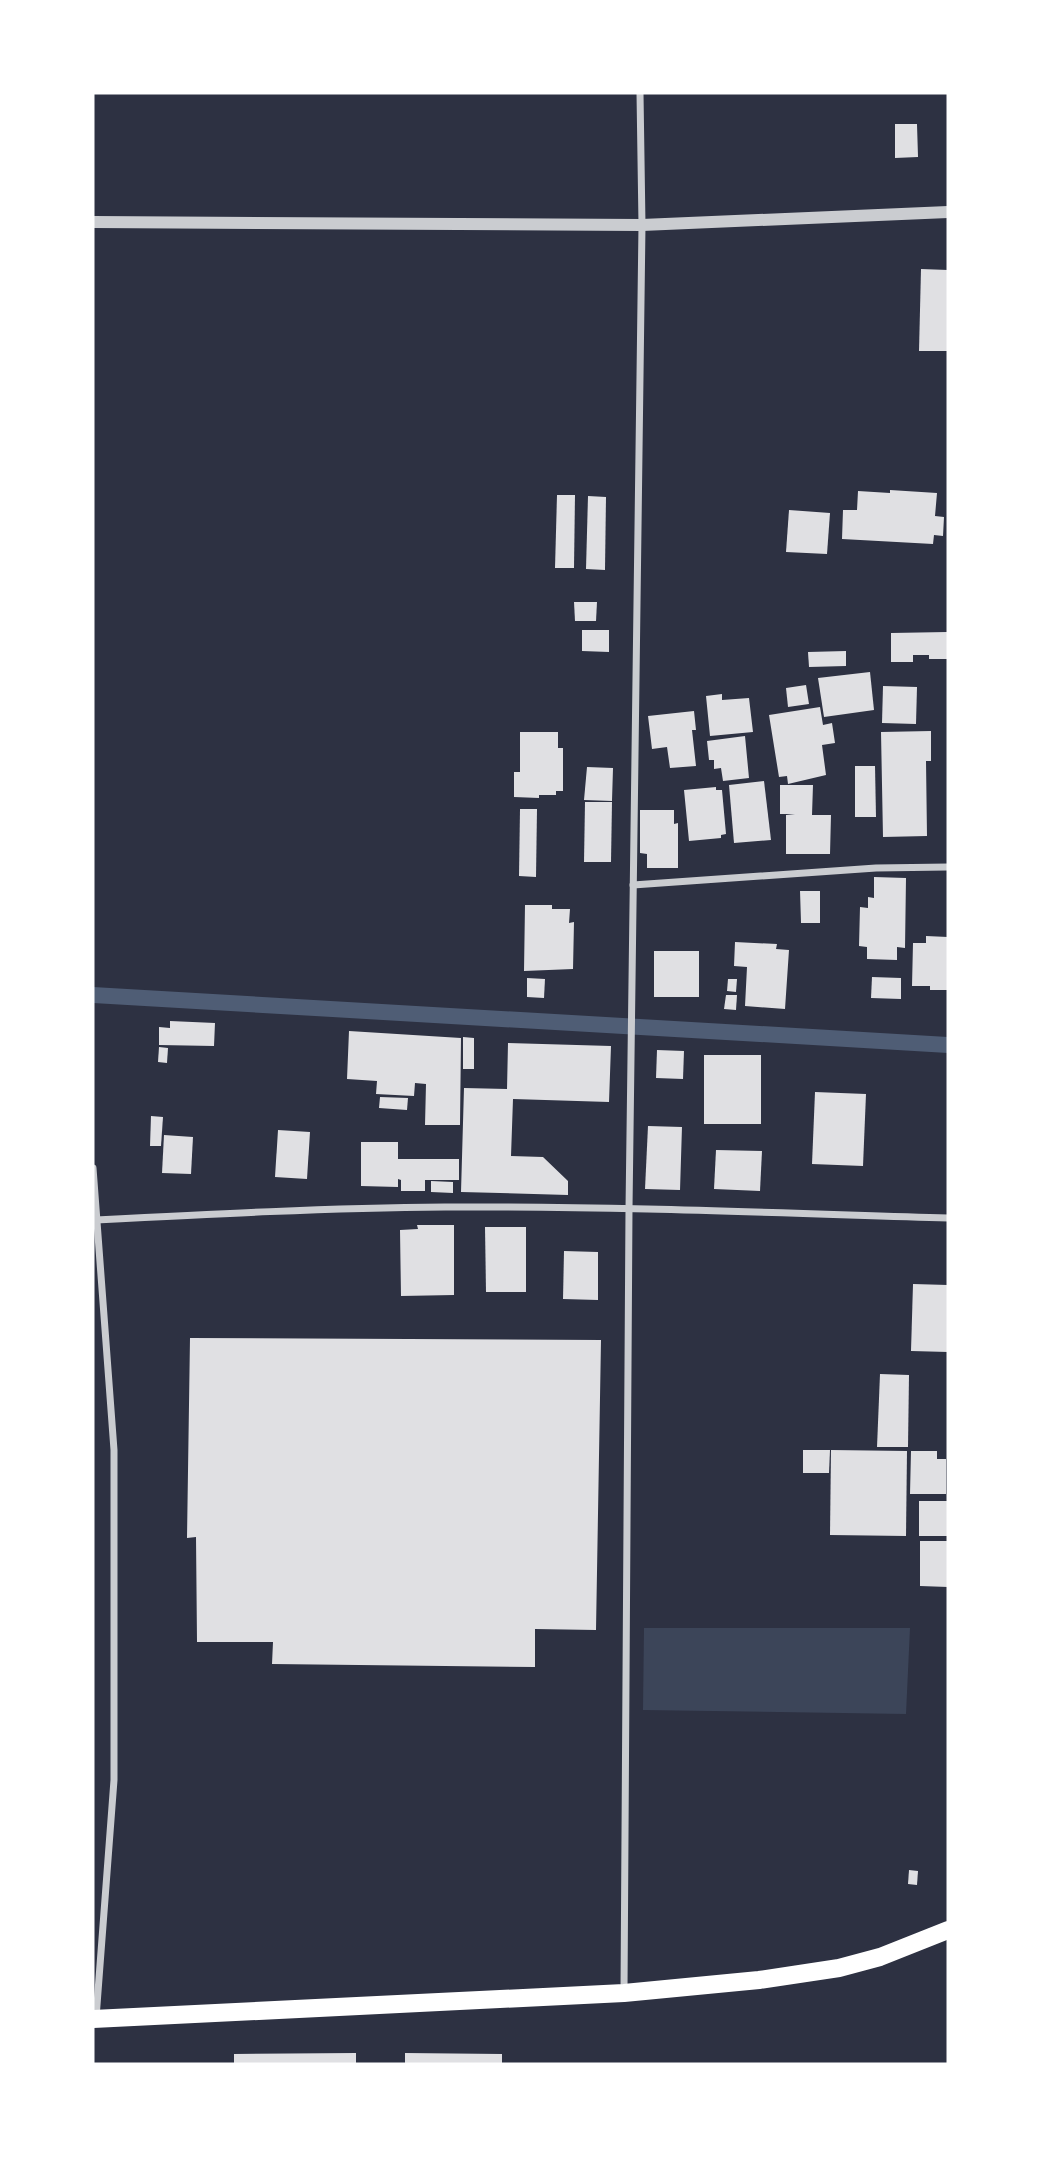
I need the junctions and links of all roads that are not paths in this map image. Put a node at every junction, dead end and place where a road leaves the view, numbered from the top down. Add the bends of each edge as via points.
1 (640, 93) edge
2 (948, 212) edge
3 (93, 222) edge
4 (642, 225) junction
5 (948, 867) edge
6 (633, 885) junction
7 (93, 1168) edge
8 (629, 1209) junction
9 (948, 1218) edge
10 (96, 1220) junction
11 (948, 1930) edge
12 (624, 1993) junction
13 (94, 2019) edge

1 - 4 street
2 - 4 street
3 - 4 street
4 - 6 street
5 - 6 street
6 - 8 street
7 - 10 street
8 - 9 street
8 - 10 street via 292,1210
8 - 12 street
10 - 13 street via 114,1450 114,1780
11 - 12 main road via 839,1968
12 - 13 main road

